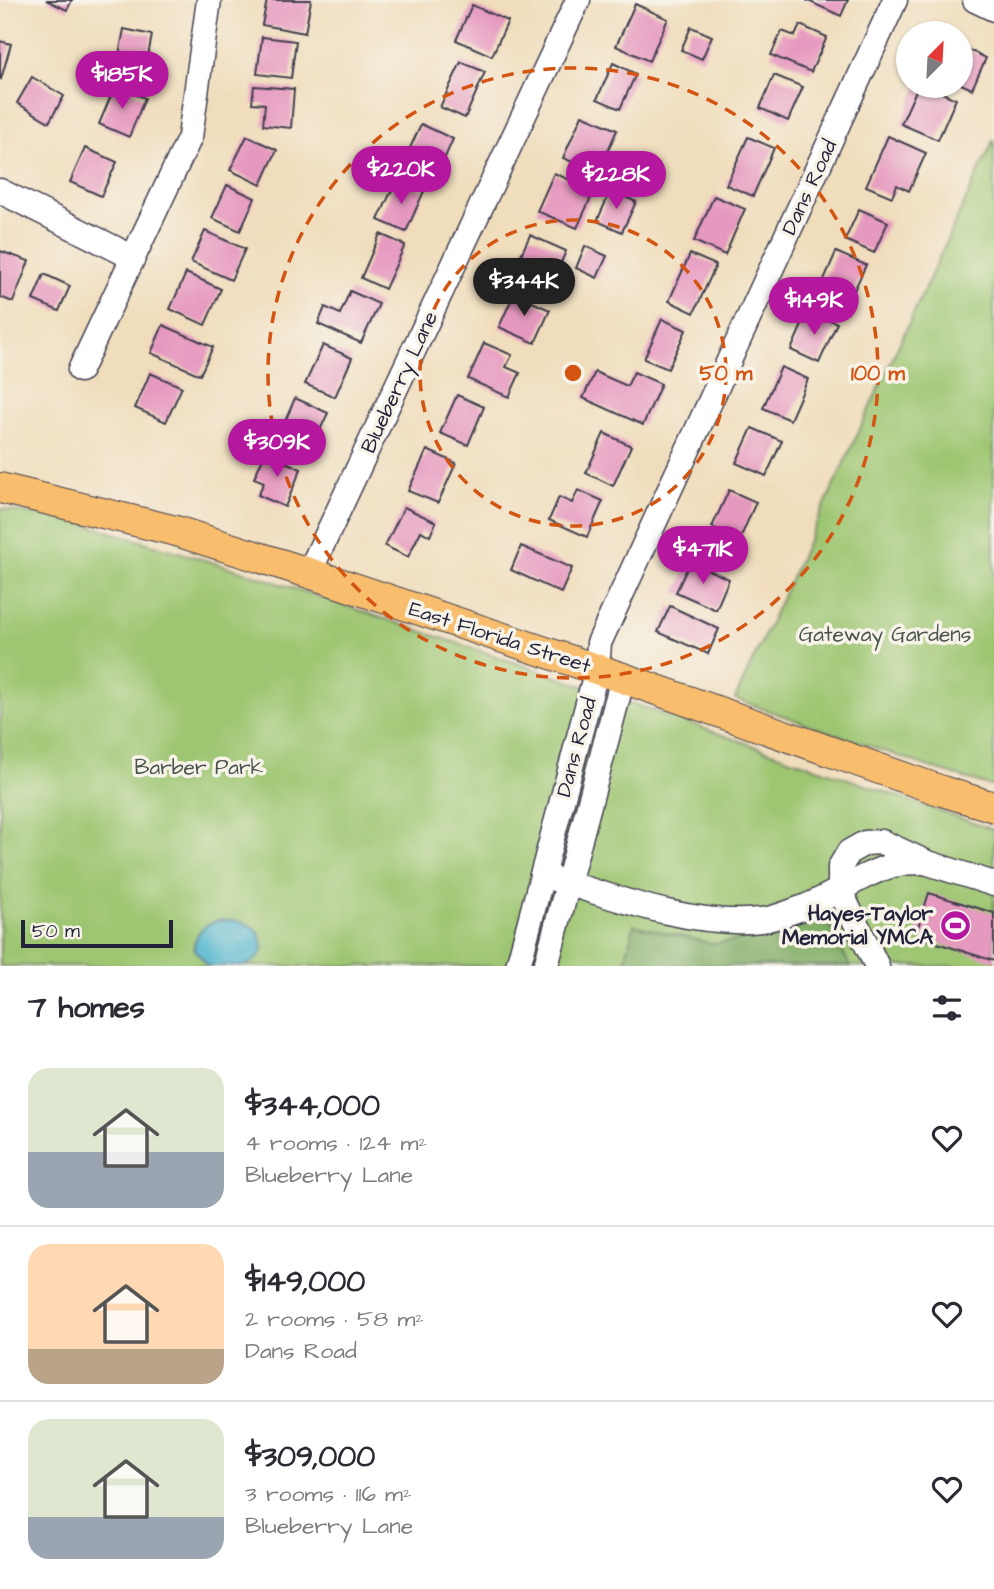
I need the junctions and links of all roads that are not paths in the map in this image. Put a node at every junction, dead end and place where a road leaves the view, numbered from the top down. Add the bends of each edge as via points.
1 (209, 0) edge
2 (579, 0) edge
3 (895, 0) edge
4 (975, 0) edge
5 (994, 9) edge
6 (0, 191) edge
7 (132, 257) junction
8 (80, 370) dead end
9 (0, 488) edge
10 (309, 573) junction
11 (610, 674) junction
12 (994, 807) edge
13 (542, 875) junction
14 (569, 883) junction
15 (994, 884) edge
16 (840, 891) junction
17 (518, 966) edge
18 (547, 966) edge
19 (877, 966) edge

1 - 7 street via 190,137
2 - 10 street, Blueberry Lane
3 - 11 street, Dans Road via 598,643
4 - 5 street
6 - 7 street
7 - 8 street
9 - 10 main road, East Florida Street via 176,531
10 - 11 main road, East Florida Street
11 - 12 main road, East Florida Street
11 - 13 street, Dans Road
11 - 14 street, Dans Road
13 - 14 street
13 - 17 street, Dans Road
14 - 16 street via 720,921 763,920
14 - 18 street, Dans Road
15 - 16 street via 925,862 895,864
16 - 19 street

